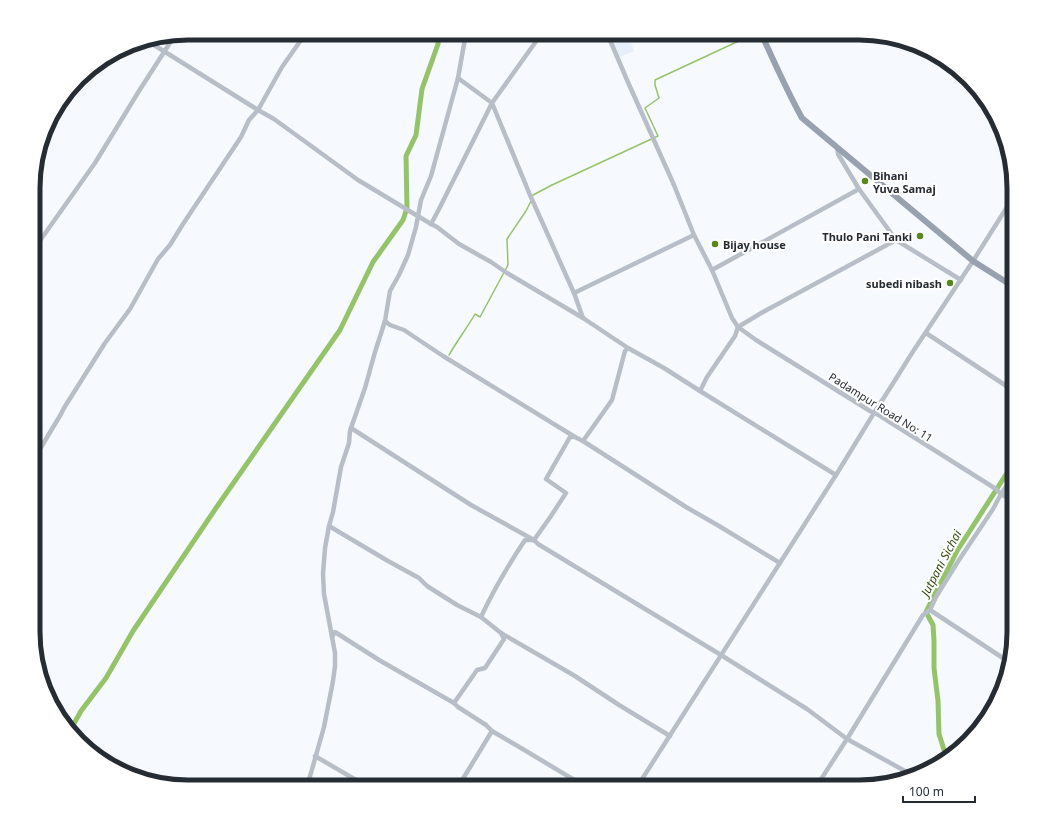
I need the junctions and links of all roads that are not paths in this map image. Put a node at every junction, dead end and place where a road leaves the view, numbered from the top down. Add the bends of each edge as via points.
1 (301, 40) edge
2 (465, 40) edge
3 (537, 40) edge
4 (610, 40) edge
5 (765, 40) edge
6 (172, 41) edge
7 (153, 44) edge
8 (165, 52) junction
9 (458, 78) junction
10 (492, 103) junction
11 (258, 110) junction
12 (837, 148) junction
13 (859, 189) junction
14 (1007, 208) edge
15 (419, 217) junction
16 (431, 224) junction
17 (694, 235) junction
18 (896, 240) junction
19 (40, 241) edge
20 (973, 261) junction
21 (712, 270) junction
22 (961, 280) junction
23 (1007, 283) edge
24 (574, 293) junction
25 (583, 318) junction
26 (385, 321) junction
27 (738, 327) junction
28 (926, 332) junction
29 (628, 348) junction
30 (1007, 386) edge
31 (700, 391) junction
32 (874, 412) junction
33 (352, 428) junction
34 (575, 437) junction
35 (583, 441) junction
36 (40, 449) edge
37 (836, 475) junction
38 (1007, 485) edge
39 (1001, 494) junction
40 (1007, 498) edge
41 (329, 526) junction
42 (534, 540) junction
43 (780, 563) junction
44 (930, 610) junction
45 (481, 617) junction
46 (501, 632) junction
47 (332, 637) junction
48 (721, 655) junction
49 (1004, 659) edge
50 (454, 703) junction
51 (492, 731) junction
52 (670, 736) junction
53 (847, 739) junction
54 (315, 756) junction
55 (907, 772) edge
56 (308, 780) edge
57 (356, 780) edge
58 (462, 780) edge
59 (574, 780) edge
60 (642, 780) edge
61 (821, 780) edge

1 - 11 street via 282,67
2 - 9 street
3 - 10 street
4 - 17 street
5 - 12 street via 802,118
6 - 8 street
7 - 8 street
8 - 11 street
8 - 19 street via 95,163
9 - 10 street
9 - 15 street
10 - 16 street
10 - 24 street
11 - 15 street via 358,180
11 - 36 street via 249,120 170,245 158,259 130,309 105,343
12 - 13 street
12 - 20 street
13 - 18 street
13 - 21 street
14 - 20 street
15 - 16 street
15 - 26 street via 408,255 390,291
16 - 25 street via 459,244
17 - 21 street
17 - 24 street
18 - 22 street
18 - 27 street
20 - 22 street
20 - 23 street
21 - 27 street
22 - 28 street
24 - 25 street
25 - 29 street
26 - 33 street
26 - 34 street via 404,330
27 - 31 street via 735,336
27 - 32 street, Padampur Road No: 11
28 - 30 street
28 - 32 street
29 - 31 street
29 - 35 street via 612,400
31 - 37 street
32 - 37 street
32 - 39 street, Padampur Road No: 11
33 - 41 street
33 - 42 street via 471,505
34 - 35 street
34 - 42 street via 570,437 546,479 566,493
35 - 43 street
37 - 43 street
38 - 39 street
39 - 40 street, Padampur Road No: 11
39 - 44 street
41 - 45 street via 419,578 457,605
41 - 47 street via 323,574
42 - 45 street via 526,540 516,554
42 - 48 street
43 - 48 street
44 - 49 street
44 - 53 street via 923,615
45 - 46 street
46 - 50 street via 504,639 485,668 477,670
46 - 52 street
47 - 50 street via 335,632
47 - 54 street via 335,653 334,681
48 - 52 street
48 - 53 street via 807,709
50 - 51 street
51 - 58 street
51 - 59 street
52 - 60 street
53 - 55 street
53 - 61 street
54 - 56 street
54 - 57 street

